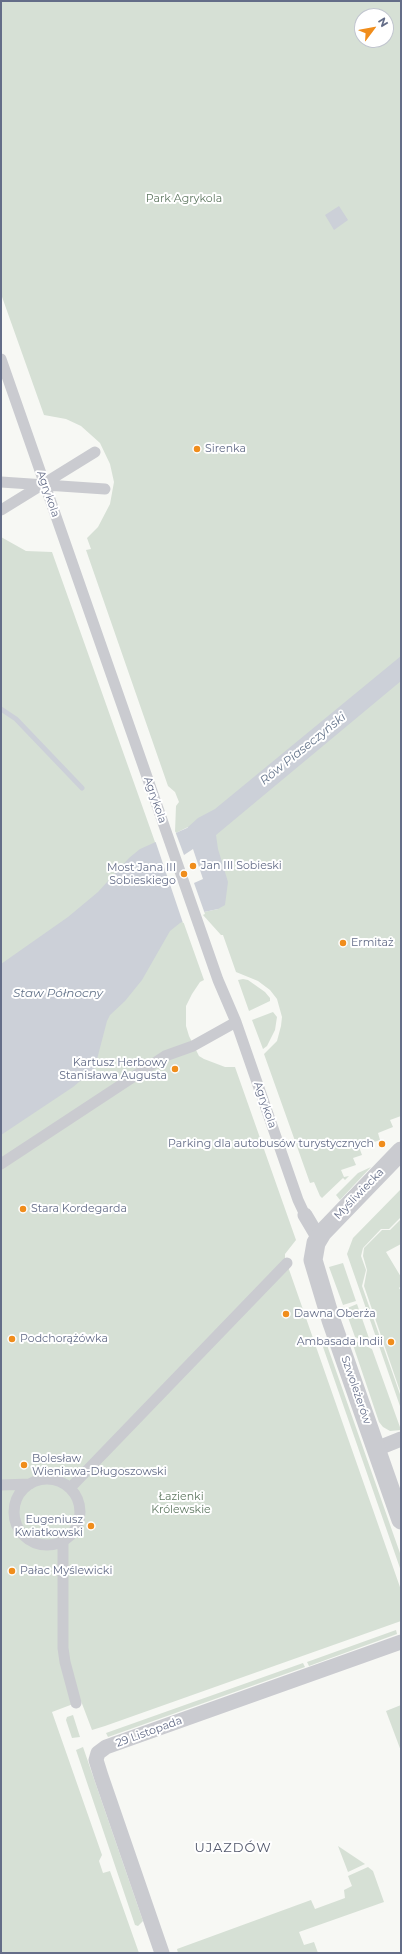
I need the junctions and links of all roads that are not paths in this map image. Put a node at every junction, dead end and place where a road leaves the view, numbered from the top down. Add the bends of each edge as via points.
1 (1, 359) edge
2 (95, 452) dead end
3 (1, 482) edge
4 (44, 484) junction
5 (105, 489) dead end
6 (1, 510) edge
7 (236, 1022) junction
8 (401, 1151) edge
9 (1, 1164) edge
10 (305, 1215) joint
11 (318, 1237) junction
12 (287, 1263) dead end
13 (401, 1439) edge
14 (376, 1449) junction
15 (30, 1484) junction
16 (1, 1485) edge
17 (70, 1488) junction
18 (401, 1520) edge
19 (63, 1541) junction
20 (401, 1642) edge
21 (76, 1703) dead end
22 (162, 1953) edge

1 - 4 street, Agrykola
2 - 4 street
3 - 4 street
4 - 5 street
4 - 6 street
4 - 7 street, Agrykola via 218,980
7 - 9 street via 193,1046 165,1056
7 - 10 street, Agrykola
8 - 11 street, Myśliwiecka
10 - 11 street, Agrykola
11 - 14 street, Szwoleżerów via 313,1254 314,1268
12 - 17 street
13 - 14 street
14 - 18 street, Szwoleżerów
15 - 16 street
15 - 17 street via 53,1479
15 - 19 street via 16,1500 14,1516 18,1527 24,1535 38,1544
17 - 19 street via 79,1501 80,1516 75,1531
19 - 21 street via 63,1648
20 - 22 street, 29 Listopada via 106,1747 98,1753 97,1763

